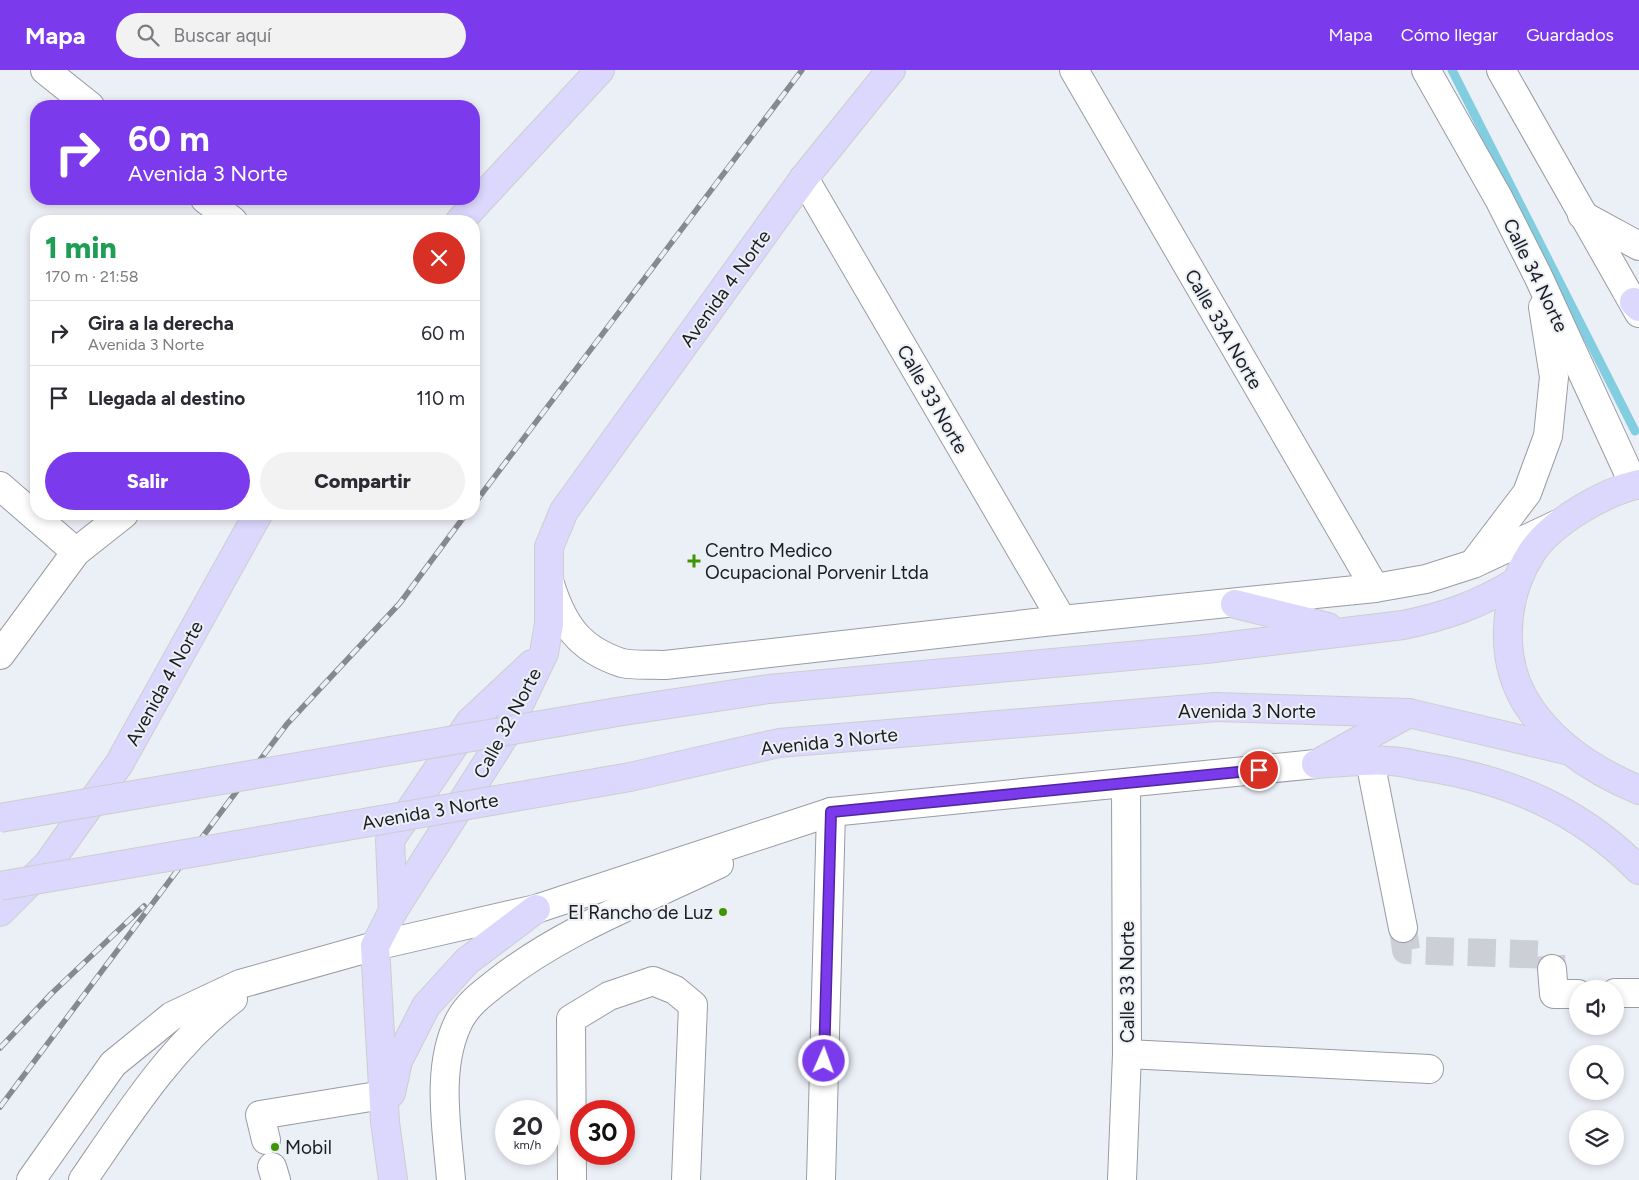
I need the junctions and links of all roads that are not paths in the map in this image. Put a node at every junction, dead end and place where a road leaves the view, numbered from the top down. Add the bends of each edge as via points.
1 (46, 70) edge
2 (600, 70) edge
3 (891, 70) edge
4 (1074, 70) edge
5 (1426, 70) edge
6 (1501, 70) edge
7 (83, 100) edge
8 (804, 178) junction
9 (480, 199) edge
10 (213, 205) edge
11 (475, 205) edge
12 (225, 215) edge
13 (466, 215) edge
14 (1582, 215) junction
15 (1639, 246) edge
16 (1538, 276) junction
17 (1637, 307) edge
18 (1636, 485) edge
19 (0, 486) edge
20 (564, 511) joint
21 (30, 512) edge
22 (39, 520) edge
23 (116, 520) edge
24 (255, 520) edge
25 (1562, 522) junction
26 (76, 552) junction
27 (1473, 564) junction
28 (548, 577) junction
29 (1516, 582) junction
30 (1375, 588) junction
31 (1235, 604) junction
32 (1062, 620) junction
33 (1344, 630) junction
34 (544, 653) junction
35 (0, 655) edge
36 (1409, 713) junction
37 (1574, 752) junction
38 (1370, 761) junction
39 (1316, 764) junction
40 (1126, 784) junction
41 (1639, 790) edge
42 (831, 812) junction
43 (0, 818) edge
44 (1639, 870) edge
45 (0, 886) edge
46 (536, 909) junction
47 (393, 911) junction
48 (0, 912) edge
49 (1402, 928) tunnel mouth
50 (375, 946) junction
51 (1552, 970) tunnel mouth
52 (284, 971) junction
53 (1624, 993) edge
54 (1639, 993) edge
55 (1569, 994) edge
56 (1128, 1054) junction
57 (1429, 1069) dead end
58 (384, 1095) junction
59 (385, 1122) junction
60 (266, 1140) dead end
61 (31, 1180) edge
62 (83, 1180) edge
63 (393, 1180) edge
64 (451, 1180) edge
65 (572, 1180) edge
66 (686, 1180) edge
67 (821, 1180) edge
68 (1122, 1180) edge

1 - 7 street
2 - 9 main road
3 - 8 main road, Avenida 4 Norte
4 - 30 street, Calle 33A Norte
5 - 16 street, Calle 34 Norte via 1499,199
6 - 14 street
8 - 20 main road, Avenida 4 Norte
8 - 32 street, Calle 33 Norte
10 - 12 street
11 - 13 main road
14 - 15 street
14 - 17 street
16 - 18 street, Calle 34 Norte
16 - 27 street via 1554,377 1548,436 1527,493
18 - 25 main road via 1595,502
19 - 21 street
20 - 28 main road, Calle 32 Norte via 549,547
22 - 26 street
23 - 26 street
24 - 48 main road, Avenida 4 Norte via 119,764 60,847
25 - 27 street
25 - 29 main road via 1532,552
26 - 35 street
27 - 30 street via 1426,579
28 - 32 street via 558,610 579,639 595,651 624,663 665,664
28 - 34 main road, Calle 32 Norte via 549,624
29 - 33 main road via 1485,601 1431,619
29 - 37 main road via 1508,613 1508,644 1514,675 1531,710 1553,736
30 - 31 street
31 - 32 street
31 - 33 main road
33 - 43 main road, bridge via 1206,649 769,689
34 - 47 main road, Calle 32 Norte via 503,738
34 - 47 main road via 470,722 390,840
36 - 37 main road, Avenida 3 Norte
36 - 39 main road
36 - 45 main road, Avenida 3 Norte, bridge via 1216,707 780,743 630,777
37 - 41 main road via 1617,781
38 - 39 main road
38 - 44 main road via 1455,771 1540,799 1585,825
38 - 49 street
39 - 40 street
40 - 42 street
40 - 56 street, Calle 33 Norte
42 - 46 street
42 - 64 street via 575,932 523,962 472,1001 460,1019 452,1042 444,1085
42 - 67 street
46 - 50 street
46 - 59 main road via 467,961 426,1006 398,1061
47 - 50 main road, Calle 32 Norte
50 - 52 street
50 - 58 main road
51 - 55 street via 1554,994
52 - 61 street via 240,984 172,1016 113,1064
52 - 62 street via 241,993 192,1034
53 - 54 street
56 - 57 street
56 - 68 street, Calle 33 Norte
58 - 59 main road
58 - 60 street via 260,1115
59 - 63 main road
65 - 66 street via 572,1020 609,996 653,982 675,990 693,1005

